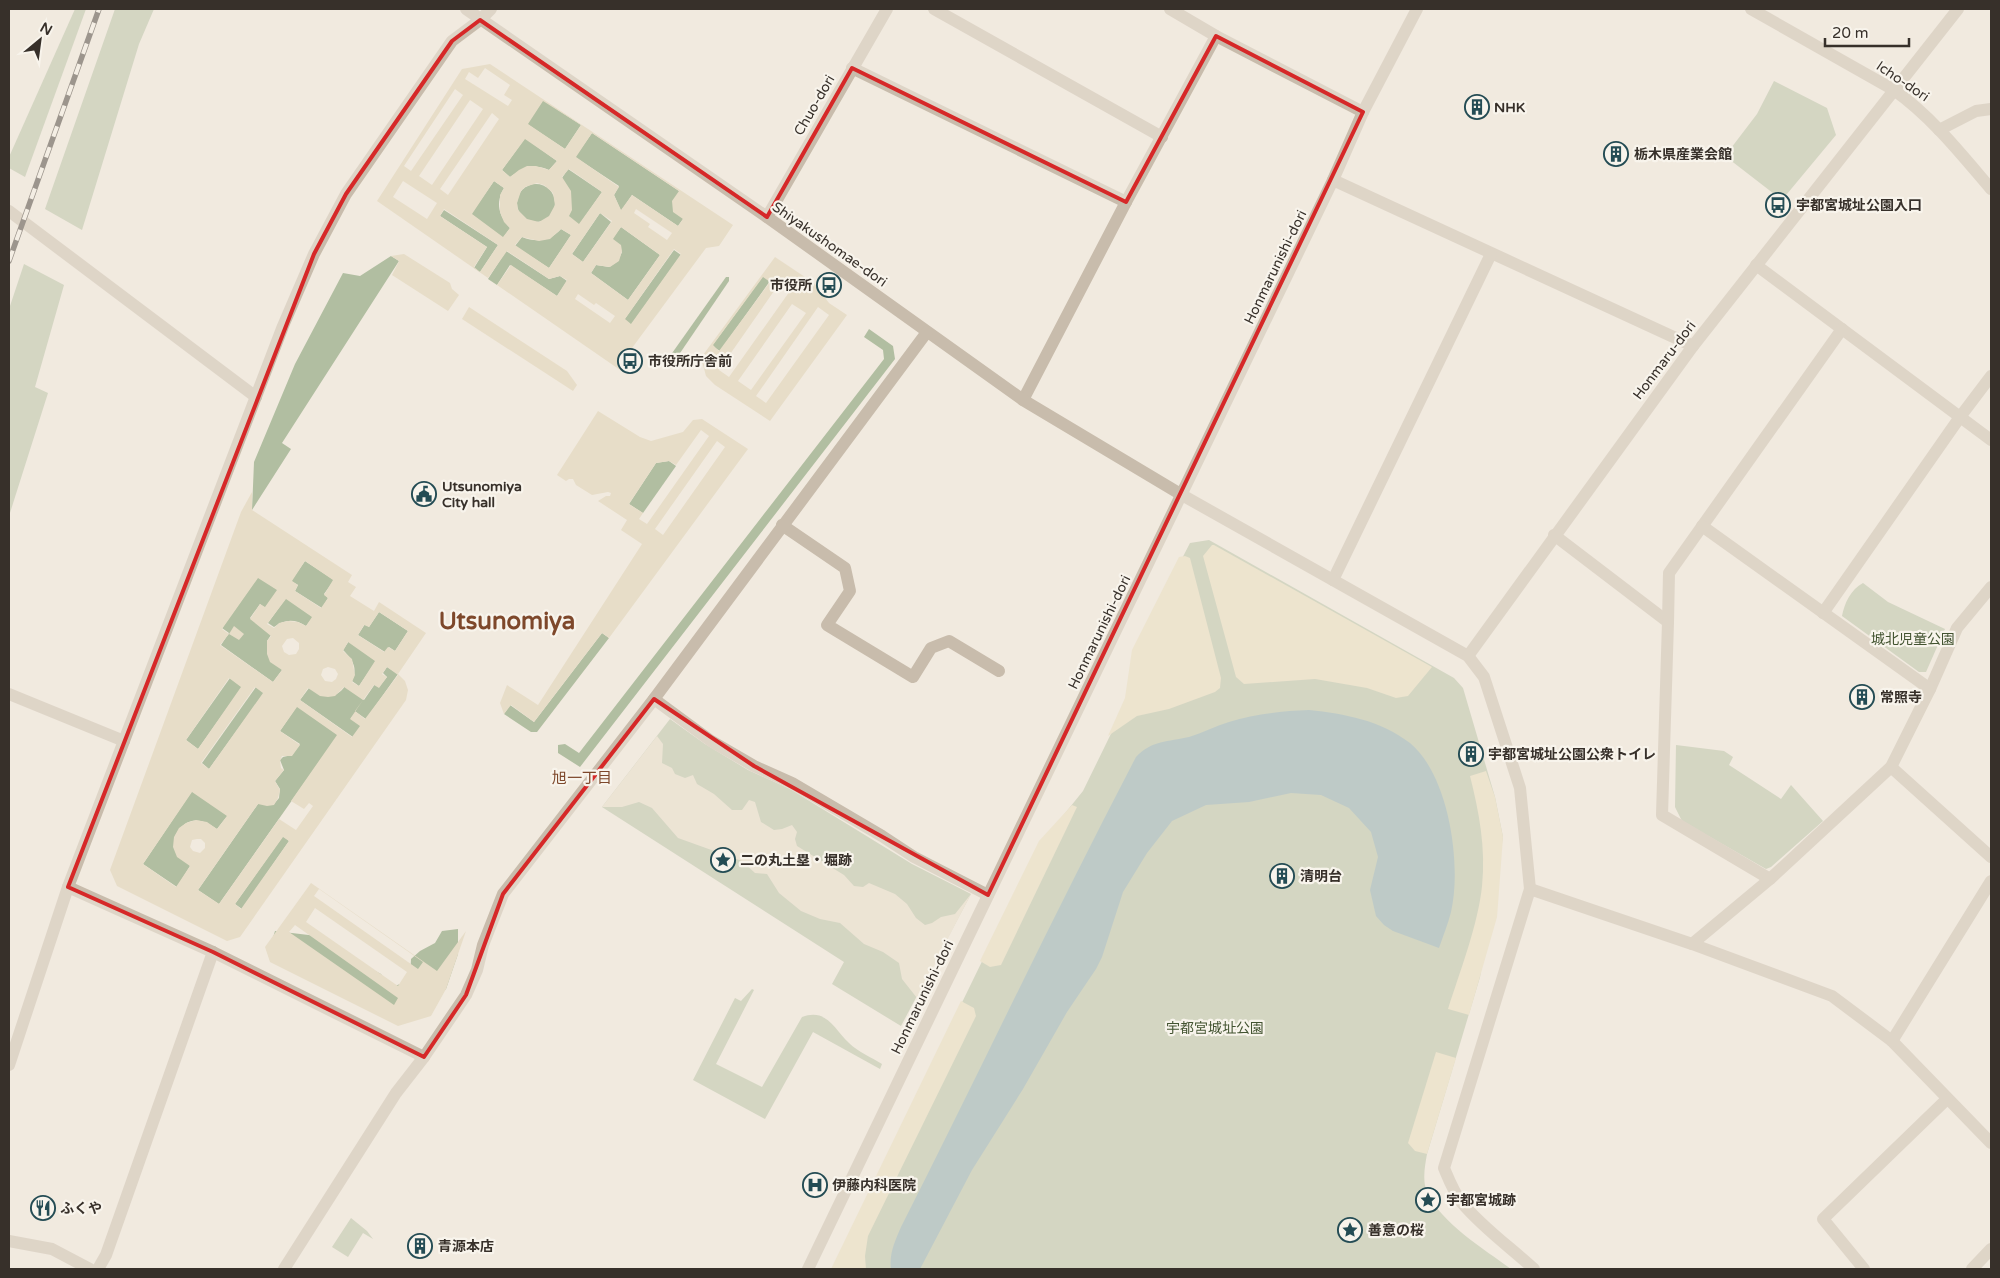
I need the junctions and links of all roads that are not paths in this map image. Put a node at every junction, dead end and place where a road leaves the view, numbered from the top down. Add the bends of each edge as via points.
1 (466, 9) edge
2 (491, 9) edge
3 (887, 9) edge
4 (934, 9) edge
5 (1170, 9) edge
6 (1416, 9) edge
7 (1751, 9) edge
8 (1958, 9) edge
9 (480, 20) junction
10 (1216, 36) junction
11 (852, 68) junction
12 (1894, 90) junction
13 (1991, 109) edge
14 (1363, 112) junction
15 (1939, 130) junction
16 (1162, 137) junction
17 (1333, 180) junction
18 (1991, 190) edge
19 (1126, 202) junction
20 (9, 211) edge
21 (767, 217) junction
22 (1491, 254) junction
23 (1756, 265) junction
24 (1842, 328) junction
25 (927, 332) junction
26 (1693, 346) junction
27 (1991, 376) edge
28 (256, 397) junction
29 (1024, 400) junction
30 (1960, 417) junction
31 (1991, 440) edge
32 (1182, 495) junction
33 (782, 526) junction
34 (1702, 526) junction
35 (1554, 535) junction
36 (1333, 580) junction
37 (1991, 587) edge
38 (1823, 613) junction
39 (1668, 622) junction
40 (1468, 656) junction
41 (999, 671) dead end
42 (1930, 689) junction
43 (9, 694) edge
44 (654, 699) junction
45 (124, 741) junction
46 (1890, 768) junction
47 (1991, 857) edge
48 (1770, 879) junction
49 (68, 887) junction
50 (1990, 888) edge
51 (1530, 889) junction
52 (988, 895) junction
53 (1692, 944) junction
54 (213, 952) junction
55 (1892, 1041) junction
56 (424, 1057) junction
57 (9, 1065) edge
58 (1948, 1099) junction
59 (1991, 1143) edge
60 (9, 1241) edge
61 (1991, 1249) edge
62 (90, 1269) edge
63 (98, 1269) edge
64 (284, 1269) edge
65 (808, 1269) edge
66 (1534, 1269) edge
67 (1864, 1269) edge
68 (1972, 1269) edge

1 - 9 street, Shiyakushomae-dori
2 - 9 street
3 - 11 street, Chuo-dori
4 - 16 street
5 - 10 street
6 - 14 street, Honmarunishi-dori
7 - 12 street, Icho-dori
8 - 12 street, Honmaru-dori
9 - 21 street, Shiyakushomae-dori
9 - 28 street via 452,41 346,194 314,254
10 - 14 street
10 - 16 street
11 - 19 street
11 - 21 street, Chuo-dori
12 - 15 street, Icho-dori via 1912,102
12 - 23 street, Honmaru-dori
13 - 15 street via 1976,111
14 - 17 street, Honmarunishi-dori
15 - 18 street, Icho-dori
16 - 19 street
17 - 22 street
17 - 32 street, Honmarunishi-dori
19 - 29 street
20 - 28 street
21 - 25 street, Shiyakushomae-dori
22 - 26 street
22 - 36 street
23 - 24 street
23 - 26 street, Honmaru-dori
24 - 30 street
24 - 34 street
25 - 29 street, Shiyakushomae-dori
25 - 33 street
26 - 35 street, Honmaru-dori
27 - 30 street
28 - 45 street
29 - 32 street, Shiyakushomae-dori
30 - 31 street
30 - 38 street
32 - 36 street, Shiyakushomae-dori
32 - 52 street, Honmarunishi-dori
33 - 41 street via 845,568 850,591 827,624 912,678 931,648 948,641
33 - 44 street
34 - 38 street
34 - 39 street via 1669,573
35 - 39 street
35 - 40 street, Honmaru-dori
36 - 40 street, Shiyakushomae-dori
37 - 42 street via 1957,628
38 - 42 street
39 - 48 street via 1662,815
40 - 51 street via 1484,677 1520,788
42 - 46 street
43 - 45 street
44 - 52 street via 711,741 792,783 914,857
44 - 56 street via 503,894 466,995
45 - 49 street
46 - 47 street
46 - 48 street
48 - 53 street
49 - 54 street
49 - 57 street
50 - 55 street
51 - 53 street
51 - 66 street via 1444,1168 1461,1202
52 - 65 street, Honmarunishi-dori
53 - 55 street via 1832,996
54 - 56 street
54 - 63 street via 106,1255
55 - 58 street
56 - 64 street via 396,1093
58 - 59 street
58 - 67 street via 1823,1219
60 - 62 street via 52,1249
61 - 68 street

